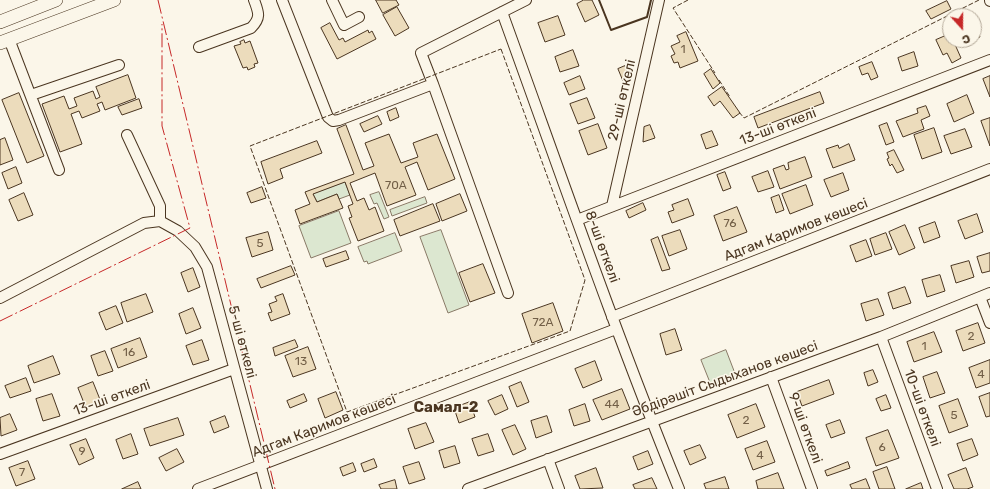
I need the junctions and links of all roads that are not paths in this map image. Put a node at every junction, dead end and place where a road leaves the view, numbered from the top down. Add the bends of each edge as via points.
1 (56, 0) edge
2 (114, 0) edge
3 (254, 0) edge
4 (282, 0) edge
5 (332, 0) edge
6 (526, 0) edge
7 (659, 0) edge
8 (502, 12) junction
9 (359, 17) dead end
10 (0, 22) edge
11 (4, 41) edge
12 (199, 47) dead end
13 (990, 60) edge
14 (119, 65) dead end
15 (433, 84) junction
16 (31, 95) junction
17 (128, 135) dead end
18 (990, 169) edge
19 (59, 170) dead end
20 (612, 206) junction
21 (577, 220) junction
22 (160, 221) junction
23 (508, 293) dead end
24 (985, 295) edge
25 (0, 298) edge
26 (612, 318) junction
27 (990, 323) edge
28 (616, 329) junction
29 (880, 337) junction
30 (234, 369) junction
31 (771, 377) junction
32 (651, 421) junction
33 (0, 454) edge
34 (548, 459) junction
35 (261, 465) junction
36 (198, 489) edge
37 (267, 489) edge
38 (468, 489) edge
39 (560, 489) edge
40 (679, 489) edge
41 (812, 489) edge
42 (936, 489) edge

1 - 10 main road
2 - 11 main road
3 - 12 street via 258,12 257,22 251,28
4 - 15 street via 328,117 333,120 339,120
5 - 9 street via 344,25
6 - 8 street
7 - 20 street, 29-ші өткелі
8 - 15 street via 421,53
8 - 21 street, 8-ші өткелі
11 - 16 street
13 - 20 street, 13-ші өткелі
14 - 16 street
15 - 23 street
16 - 19 street
17 - 22 street via 160,206
18 - 26 street, Адгам Каримов көшесі
20 - 21 street, 13-ші өткелі
21 - 26 street, 8-ші өткелі
22 - 25 street via 144,223
22 - 30 street, 5-ші өткелі via 178,231 195,247 207,267
24 - 27 street
24 - 29 street, Әбдірәшіт Сыдыханов көшесі
26 - 28 street, 8-ші өткелі
28 - 32 street, 8-ші өткелі
28 - 35 street, Адгам Каримов көшесі
29 - 31 street, Әбдірәшіт Сыдыханов көшесі
29 - 42 street, 10-ші өткелі
30 - 33 street, 13-ші өткелі
30 - 35 street, 5-ші өткелі
31 - 32 street, Әбдірәшіт Сыдыханов көшесі
31 - 41 street, 9-ші өткелі
32 - 34 street, Әбдірәшіт Сыдыханов көшесі
32 - 40 street, 8-ші өткелі
34 - 38 street, Әбдірәшіт Сыдыханов көшесі
34 - 39 street
35 - 36 street, Адгам Каримов көшесі
35 - 37 street, 5-ші өткелі

